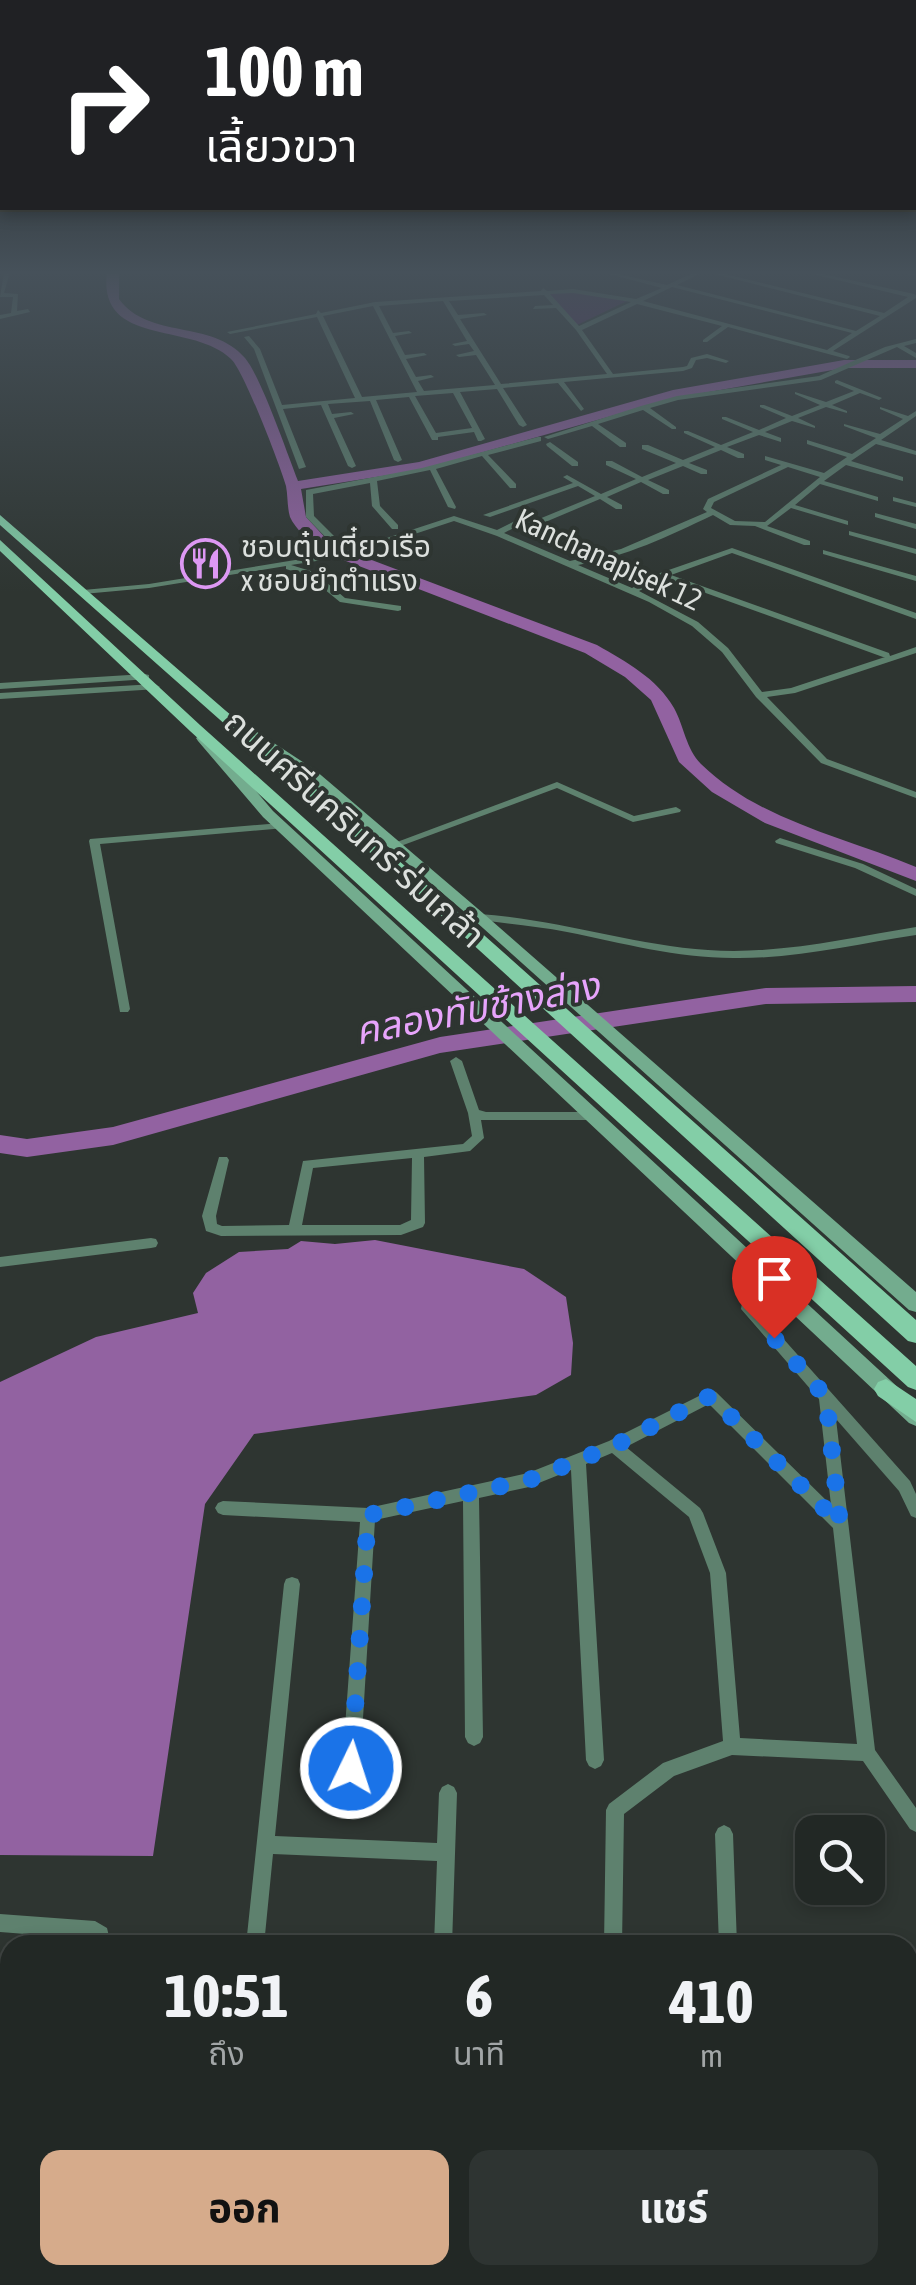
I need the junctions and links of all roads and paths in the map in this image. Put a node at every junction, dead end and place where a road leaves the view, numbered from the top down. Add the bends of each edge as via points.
1 (268, 379) edge
2 (349, 379) edge
3 (414, 379) joint
4 (417, 379) edge
5 (494, 379) edge
6 (584, 379) edge
7 (810, 379) edge
8 (560, 381) junction
9 (837, 382) dead end
10 (499, 386) junction
11 (455, 390) junction
12 (860, 391) junction
13 (797, 393) dead end
14 (416, 394) junction
15 (701, 395) junction
16 (372, 398) junction
17 (880, 398) dead end
18 (358, 399) junction
19 (324, 402) junction
20 (712, 402) dead end
21 (827, 404) junction
22 (762, 406) dead end
23 (278, 407) junction
24 (644, 407) junction
25 (882, 408) dead end
26 (581, 410) dead end
27 (845, 412) dead end
28 (351, 414) dead end
29 (912, 415) edge
30 (330, 416) junction
31 (724, 418) dead end
32 (793, 419) junction
33 (592, 423) junction
34 (899, 424) junction
35 (523, 425) dead end
36 (846, 425) dead end
37 (813, 427) dead end
38 (674, 428) dead end
39 (916, 428) edge
40 (476, 430) junction
41 (686, 432) dead end
42 (760, 433) junction
43 (482, 439) dead end
44 (878, 439) junction
45 (778, 440) dead end
46 (549, 441) junction
47 (810, 442) dead end
48 (623, 444) dead end
49 (645, 447) dead end
50 (723, 448) junction
51 (484, 454) junction
52 (916, 454) edge
53 (742, 456) dead end
54 (768, 458) dead end
55 (849, 459) junction
56 (398, 460) dead end
57 (609, 463) dead end
58 (575, 464) dead end
59 (685, 464) junction
60 (788, 464) junction
61 (352, 466) dead end
62 (302, 467) dead end
63 (432, 468) junction
64 (704, 472) dead end
65 (566, 477) dead end
66 (822, 478) junction
67 (900, 479) dead end
68 (372, 480) junction
69 (644, 481) junction
70 (578, 484) junction
71 (514, 486) dead end
72 (666, 492) dead end
73 (602, 497) junction
74 (875, 499) dead end
75 (896, 500) dead end
76 (916, 505) edge
77 (791, 506) junction
78 (452, 507) dead end
79 (619, 507) dead end
80 (710, 513) junction
81 (487, 515) dead end
82 (878, 516) dead end
83 (0, 519) edge
84 (540, 521) junction
85 (844, 523) dead end
86 (756, 526) junction
87 (395, 527) dead end
88 (916, 527) edge
89 (497, 532) junction
90 (852, 533) dead end
91 (508, 538) junction
92 (0, 544) edge
93 (808, 544) dead end
94 (343, 552) junction
95 (826, 552) dead end
96 (916, 552) edge
97 (566, 564) junction
98 (282, 565) junction
99 (663, 575) junction
100 (916, 579) edge
101 (83, 592) junction
102 (632, 592) junction
103 (398, 608) dead end
104 (916, 616) edge
105 (916, 650) edge
106 (886, 654) dead end
107 (150, 682) junction
108 (0, 686) edge
109 (760, 695) junction
110 (0, 696) edge
111 (221, 712) junction
112 (195, 728) junction
113 (916, 795) edge
114 (676, 810) dead end
115 (281, 826) junction
116 (780, 841) dead end
117 (394, 845) junction
118 (916, 893) edge
119 (479, 917) junction
120 (916, 931) edge
121 (124, 1009) dead end
122 (456, 1062) dead end
123 (474, 1113) junction
124 (593, 1116) junction
125 (418, 1152) junction
126 (223, 1160) dead end
127 (294, 1232) junction
128 (151, 1243) dead end
129 (0, 1262) edge
130 (768, 1278) junction
131 (916, 1304) edge
132 (916, 1334) edge
133 (916, 1380) edge
134 (886, 1389) joint
135 (826, 1397) junction
136 (916, 1414) edge
137 (614, 1446) junction
138 (578, 1460) junction
139 (471, 1492) junction
140 (223, 1508) dead end
141 (916, 1511) edge
142 (368, 1515) junction
143 (840, 1524) junction
144 (292, 1584) dead end
145 (474, 1737) dead end
146 (732, 1746) junction
147 (867, 1753) junction
148 (595, 1760) dead end
149 (351, 1768) dead end
150 (448, 1793) dead end
151 (916, 1822) edge
152 (724, 1834) dead end
153 (265, 1844) junction
154 (446, 1852) junction
155 (0, 1923) edge
156 (100, 1935) edge
157 (256, 1935) edge
158 (443, 1935) edge
159 (613, 1935) edge
160 (728, 1935) edge

1 - 23 street
2 - 18 street
3 - 4 street
3 - 14 street
5 - 10 street
6 - 8 street
7 - 15 street
8 - 10 street
8 - 26 street
9 - 12 street
10 - 11 street
10 - 35 street
11 - 14 street
11 - 40 street
12 - 17 street
12 - 21 street
13 - 21 street
14 - 16 street
14 - 40 street via 434,437
15 - 20 street
15 - 24 street
16 - 18 street
16 - 56 street
18 - 19 street
19 - 23 street
19 - 30 street
21 - 27 street
21 - 32 street
22 - 32 street
23 - 62 street
24 - 33 street
24 - 38 street
25 - 29 street
28 - 30 street
29 - 34 street
30 - 61 street
31 - 42 street
32 - 37 street
32 - 42 street
33 - 46 street
33 - 48 street
34 - 39 street
34 - 44 street
36 - 44 street
40 - 43 street
41 - 50 street
42 - 45 street
42 - 50 street
44 - 52 street
44 - 55 street
46 - 51 street
46 - 58 street
47 - 55 street
49 - 59 street
50 - 53 street
50 - 59 street
51 - 63 street
51 - 71 street
54 - 60 street
55 - 66 street
55 - 67 street
57 - 69 street
59 - 64 street
59 - 69 street
60 - 66 street
60 - 80 street via 711,501
63 - 68 street
63 - 78 street
65 - 70 street
66 - 74 street
66 - 77 street
68 - 87 street via 376,506
68 - 94 street via 309,492 310,517
69 - 72 street
69 - 73 street
70 - 73 street
70 - 81 street
73 - 79 street
73 - 84 street
75 - 76 street
77 - 85 street
77 - 86 street via 774,522
80 - 86 street
80 - 97 street via 612,555
82 - 88 street
83 - 101 main road, ถนนศรีนครินทร์-ร่มเกล้า
84 - 89 street
84 - 91 street
86 - 93 street
89 - 91 street, Kanchanapisek 12
89 - 94 street, Kanchanapisek 12 via 454,518
90 - 96 street
91 - 97 street, Kanchanapisek 12
92 - 107 main road, ถนนศรีนครินทร์-ร่มเกล้า
94 - 98 street, Kanchanapisek 12
95 - 100 street
97 - 102 street, Kanchanapisek 12
98 - 101 street, Kanchanapisek 12
98 - 103 street via 311,574 343,600
99 - 102 street
99 - 104 street via 732,550
99 - 106 street
101 - 111 main road, ถนนศรีนครินทร์-ร่มเกล้า
102 - 109 street, Kanchanapisek 12 via 695,624
105 - 109 street via 792,691
107 - 108 street
107 - 110 street
107 - 112 main road, ถนนศรีนครินทร์-ร่มเกล้า
109 - 113 street, Kanchanapisek 12 via 824,761
111 - 117 main road, ถนนศรีนครินทร์-ร่มเกล้า via 310,773
111 - 132 main road, ถนนศรีนครินทร์-ร่มเกล้า
112 - 115 main road, ถนนศรีนครินทร์-ร่มเกล้า
112 - 133 main road, ถนนศรีนครินทร์-ร่มเกล้า
114 - 117 street via 632,820 557,785
115 - 121 street via 94,841
115 - 124 main road, ถนนศรีนครินทร์-ร่มเกล้า
116 - 118 street
117 - 119 main road, ถนนศรีนครินทร์-ร่มเกล้า
119 - 120 street via 714,955
119 - 131 main road, ถนนศรีนครินทร์-ร่มเกล้า
122 - 123 street
123 - 124 street
123 - 125 street via 475,1144
124 - 130 main road, ถนนศรีนครินทร์-ร่มเกล้า
125 - 127 street via 307,1164
125 - 127 street via 413,1228
126 - 127 street via 211,1226
128 - 129 street
130 - 134 main road, ถนนศรีนครินทร์-ร่มเกล้า
130 - 135 street via 749,1296 748,1309
134 - 136 main road
135 - 141 street via 905,1486
135 - 143 street
137 - 138 street
137 - 143 street via 710,1396
137 - 146 street via 696,1514 718,1572
138 - 139 street via 529,1480
138 - 148 street
139 - 142 street
139 - 145 street
140 - 142 street
142 - 149 street
143 - 147 street
144 - 153 street
146 - 147 street
146 - 159 street via 669,1769 614,1810
147 - 151 street
150 - 154 street
152 - 160 street
153 - 154 street
153 - 157 street
154 - 158 street
155 - 156 street

